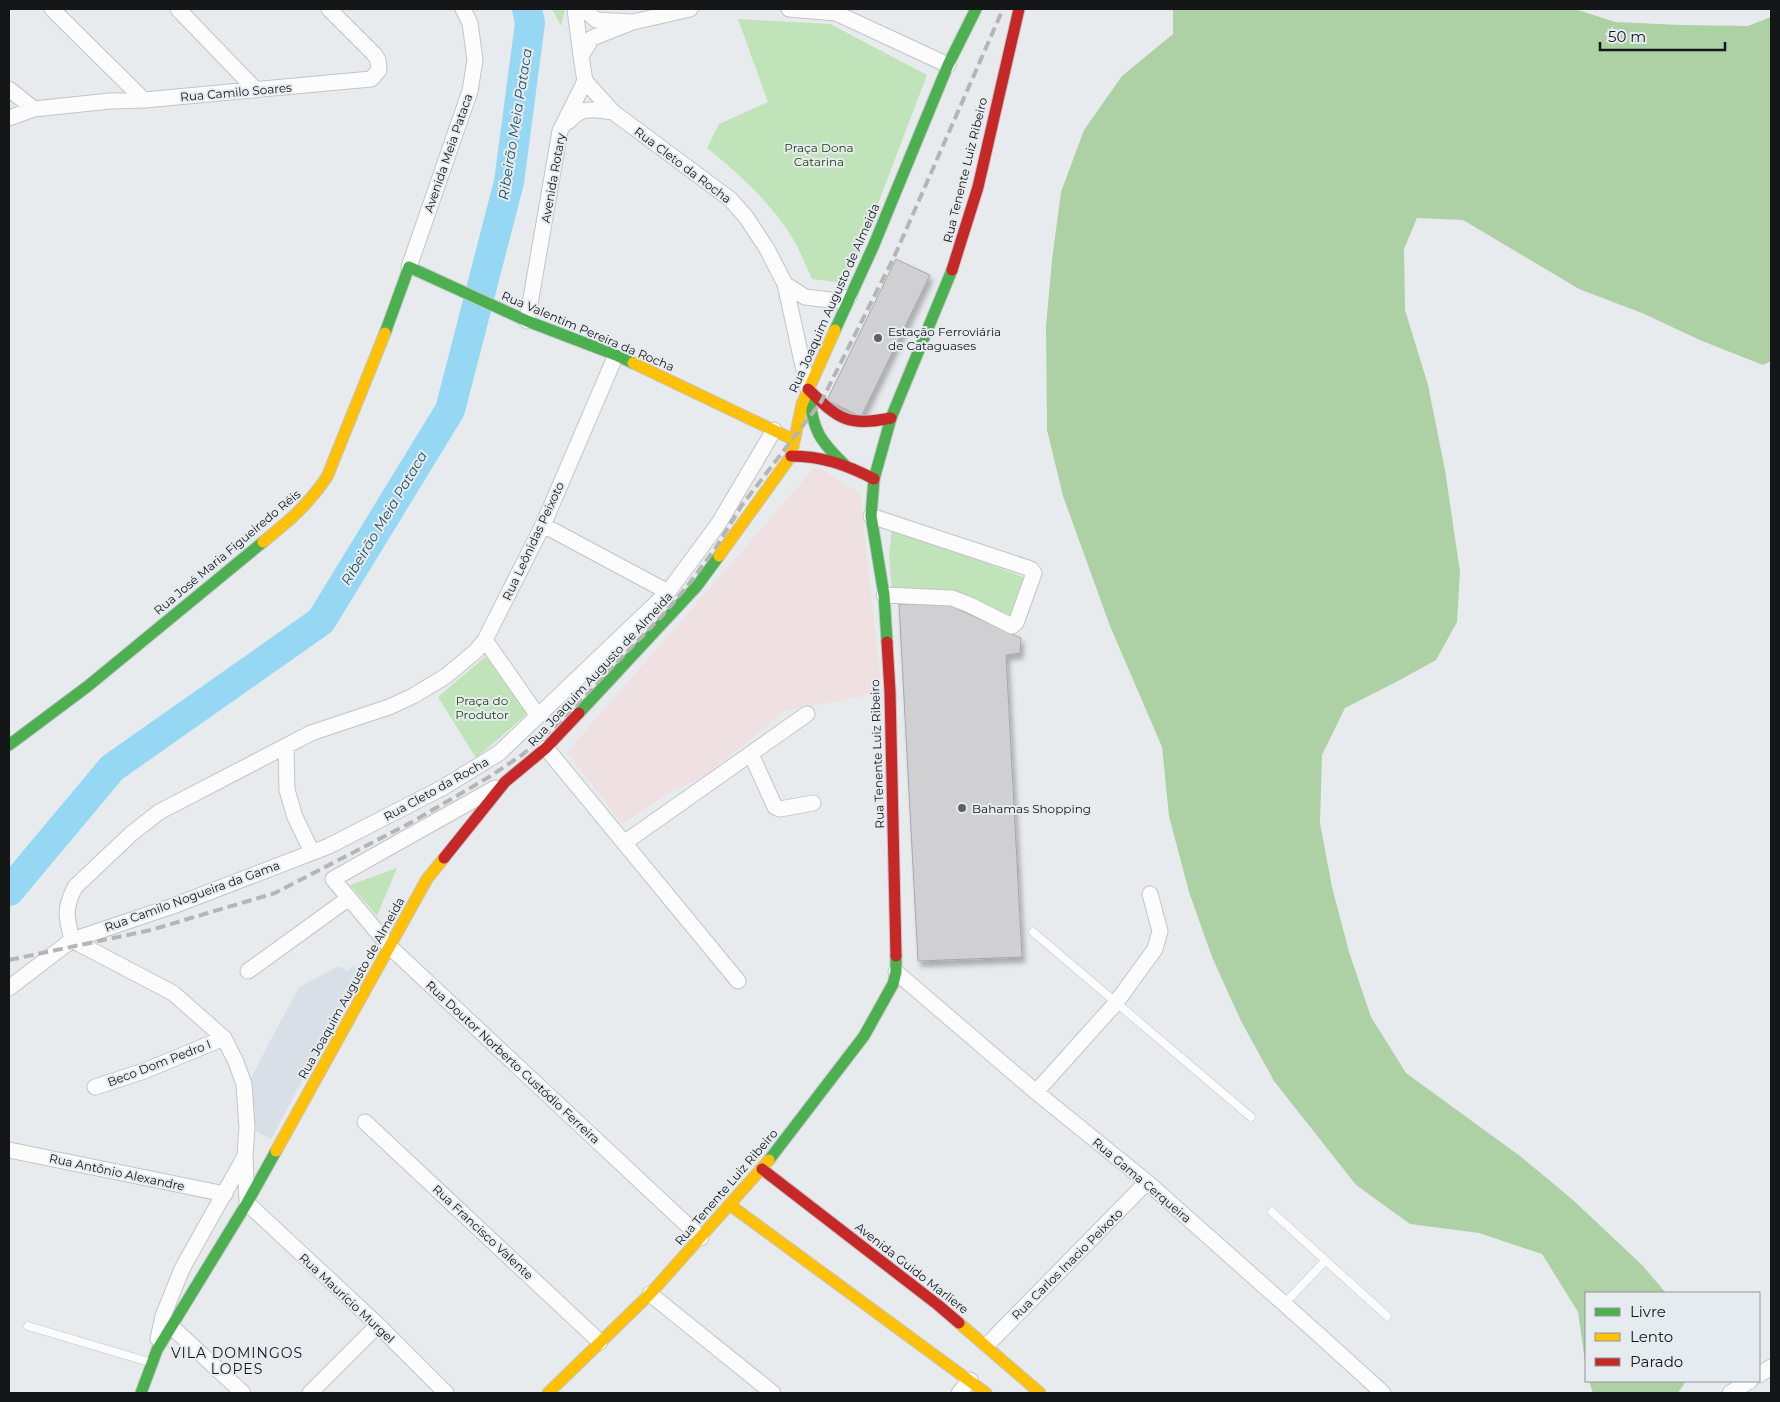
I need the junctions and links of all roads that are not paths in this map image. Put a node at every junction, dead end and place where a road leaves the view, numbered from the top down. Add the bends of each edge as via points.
1 (52, 9) edge
2 (178, 9) edge
3 (329, 9) edge
4 (464, 9) edge
5 (576, 9) edge
6 (584, 9) edge
7 (690, 9) edge
8 (789, 9) edge
9 (976, 9) edge
10 (1018, 9) edge
11 (837, 11) edge
12 (633, 22) junction
13 (580, 56) junction
14 (948, 65) junction
15 (585, 80) junction
16 (9, 89) edge
17 (256, 90) junction
18 (144, 100) junction
19 (34, 109) junction
20 (614, 112) junction
21 (9, 118) edge
22 (560, 131) junction
23 (409, 267) junction
24 (785, 284) junction
25 (849, 297) junction
26 (527, 321) junction
27 (616, 355) junction
28 (808, 389) junction
29 (891, 418) junction
30 (778, 432) junction
31 (794, 440) junction
32 (791, 456) junction
33 (844, 464) junction
34 (874, 479) junction
35 (872, 516) junction
36 (543, 525) junction
37 (668, 592) junction
38 (884, 596) junction
39 (485, 640) junction
40 (807, 714) dead end
41 (538, 716) junction
42 (9, 745) edge
43 (286, 746) junction
44 (546, 748) junction
45 (751, 754) junction
46 (505, 782) junction
47 (813, 803) dead end
48 (624, 843) junction
49 (312, 852) junction
50 (1150, 894) dead end
51 (349, 898) junction
52 (1033, 932) dead end
53 (72, 940) junction
54 (389, 946) junction
55 (248, 972) dead end
56 (896, 972) junction
57 (738, 981) dead end
58 (9, 988) edge
59 (1115, 1004) junction
60 (224, 1038) junction
61 (94, 1087) dead end
62 (1036, 1092) junction
63 (1251, 1117) dead end
64 (365, 1122) dead end
65 (9, 1150) edge
66 (245, 1156) junction
67 (762, 1169) junction
68 (1147, 1182) junction
69 (225, 1194) junction
70 (247, 1204) junction
71 (730, 1205) junction
72 (1272, 1212) dead end
73 (701, 1238) junction
74 (1325, 1261) junction
75 (650, 1294) junction
76 (1284, 1304) junction
77 (1387, 1316) dead end
78 (168, 1321) junction
79 (28, 1326) dead end
80 (378, 1326) junction
81 (600, 1342) junction
82 (986, 1346) junction
83 (154, 1356) junction
84 (1771, 1367) edge
85 (1760, 1374) edge
86 (970, 1380) junction
87 (1748, 1382) edge
88 (141, 1393) edge
89 (242, 1393) edge
90 (310, 1393) edge
91 (446, 1393) edge
92 (548, 1393) edge
93 (773, 1393) edge
94 (959, 1393) edge
95 (986, 1393) edge
96 (1040, 1393) edge
97 (1382, 1393) edge
98 (1730, 1393) edge

1 - 18 street
2 - 17 street
3 - 17 street, Rua Camilo Soares via 374,54 379,70 376,75 364,80
4 - 23 street, Avenida Meia Pataca via 470,23 475,60 470,91
5 - 13 street
6 - 12 street via 596,20
7 - 12 street
8 - 11 street
9 - 14 main road, Rua Joaquim Augusto de Almeida
10 - 29 main road, Rua Tenente Luiz Ribeiro via 978,187 948,286
11 - 14 street
12 - 13 street via 592,38
13 - 15 street
14 - 25 main road, Rua Joaquim Augusto de Almeida via 900,184
15 - 20 street, Rua Cleto da Rocha
15 - 22 street, Avenida Rotary
16 - 19 street
17 - 18 street, Rua Camilo Soares
18 - 19 street, Rua Camilo Soares
19 - 21 street, Rua Camilo Soares
20 - 22 street via 582,110
20 - 24 street, Rua Cleto da Rocha via 730,198 767,249
22 - 26 street, Avenida Rotary
23 - 26 main road, Rua Valentim Pereira da Rocha
23 - 42 main road, Rua José Maria Figueiredo Réis via 327,477 315,495 301,511 88,686
24 - 25 street via 805,297 839,301
24 - 28 street, Rua Cleto da Rocha
25 - 28 main road, Rua Joaquim Augusto de Almeida
26 - 27 main road, Rua Valentim Pereira da Rocha
27 - 30 main road, Rua Valentim Pereira da Rocha
27 - 36 street, Rua Leônidas Peixoto
28 - 29 main road via 835,415 850,422 870,423
28 - 31 main road, Rua Joaquim Augusto de Almeida
28 - 33 main road via 814,428 823,444
29 - 34 main road, Rua Tenente Luiz Ribeiro
30 - 31 main road, Rua Valentim Pereira da Rocha
30 - 37 street, Rua Cleto da Rocha via 719,523
31 - 32 main road, Rua Joaquim Augusto de Almeida
32 - 33 main road
32 - 44 main road, Rua Joaquim Augusto de Almeida via 697,586
33 - 34 main road
34 - 35 main road, Rua Tenente Luiz Ribeiro
35 - 38 main road, Rua Tenente Luiz Ribeiro
35 - 38 street via 1031,569 1034,573 1016,624 1012,626 952,598
36 - 37 street
36 - 39 street, Rua Leônidas Peixoto
37 - 41 street, Rua Cleto da Rocha
38 - 56 main road, Rua Tenente Luiz Ribeiro via 890,692
39 - 41 street
39 - 43 street, Rua Leônidas Peixoto via 446,676 413,696 311,733
40 - 45 street
41 - 49 street, Rua Cleto da Rocha via 499,753 442,788
43 - 49 street via 287,790 295,817
43 - 53 street, Rua Leônidas Peixoto via 159,812 131,834 75,887 66,916
44 - 46 main road, Rua Joaquim Augusto de Almeida
44 - 48 street
45 - 47 street via 775,807 780,809
45 - 48 street
46 - 51 street, Rua Doutor Norberto Custódio Ferreira via 333,878
46 - 54 main road, Rua Joaquim Augusto de Almeida via 427,879
48 - 57 street
49 - 53 street, Rua Camilo Nogueira da Gama via 173,906
50 - 59 street via 1160,931 1158,941
51 - 54 street, Rua Doutor Norberto Custódio Ferreira
51 - 55 street
52 - 59 lane
53 - 58 street
53 - 60 street via 173,993
54 - 70 main road, Rua Joaquim Augusto de Almeida
54 - 73 street, Rua Doutor Norberto Custódio Ferreira
56 - 62 street, Rua Gama Cerqueira
56 - 67 main road, Rua Tenente Luiz Ribeiro via 893,984 864,1036
59 - 62 street
59 - 63 lane
60 - 61 street, Beco Dom Pedro I via 144,1071
60 - 66 street via 244,1084
62 - 68 street, Rua Gama Cerqueira
64 - 81 street, Rua Francisco Valente
65 - 69 street, Rua Antônio Alexandre
66 - 69 street
66 - 70 street
67 - 71 main road, Rua Tenente Luiz Ribeiro
67 - 82 main road, Avenida Guido Marliere
68 - 76 street, Rua Gama Cerqueira
68 - 82 street, Rua Carlos Inacio Peixoto
69 - 78 street via 182,1269
70 - 78 main road, Rua Joaquim Augusto de Almeida
70 - 80 street, Rua Maurício Murgel
71 - 73 main road, Rua Tenente Luiz Ribeiro
71 - 86 main road
72 - 74 lane
73 - 75 main road, Rua Tenente Luiz Ribeiro
74 - 76 lane
74 - 77 lane
75 - 81 main road, Rua Tenente Luiz Ribeiro
75 - 93 street
76 - 97 street, Rua Gama Cerqueira
78 - 83 street
78 - 89 street
79 - 83 lane
80 - 90 street
80 - 91 street, Rua Maurício Murgel
81 - 92 main road, Rua Tenente Luiz Ribeiro
82 - 96 main road, Avenida Guido Marliere
83 - 88 main road
84 - 85 street
86 - 94 street
86 - 95 main road
87 - 98 street

